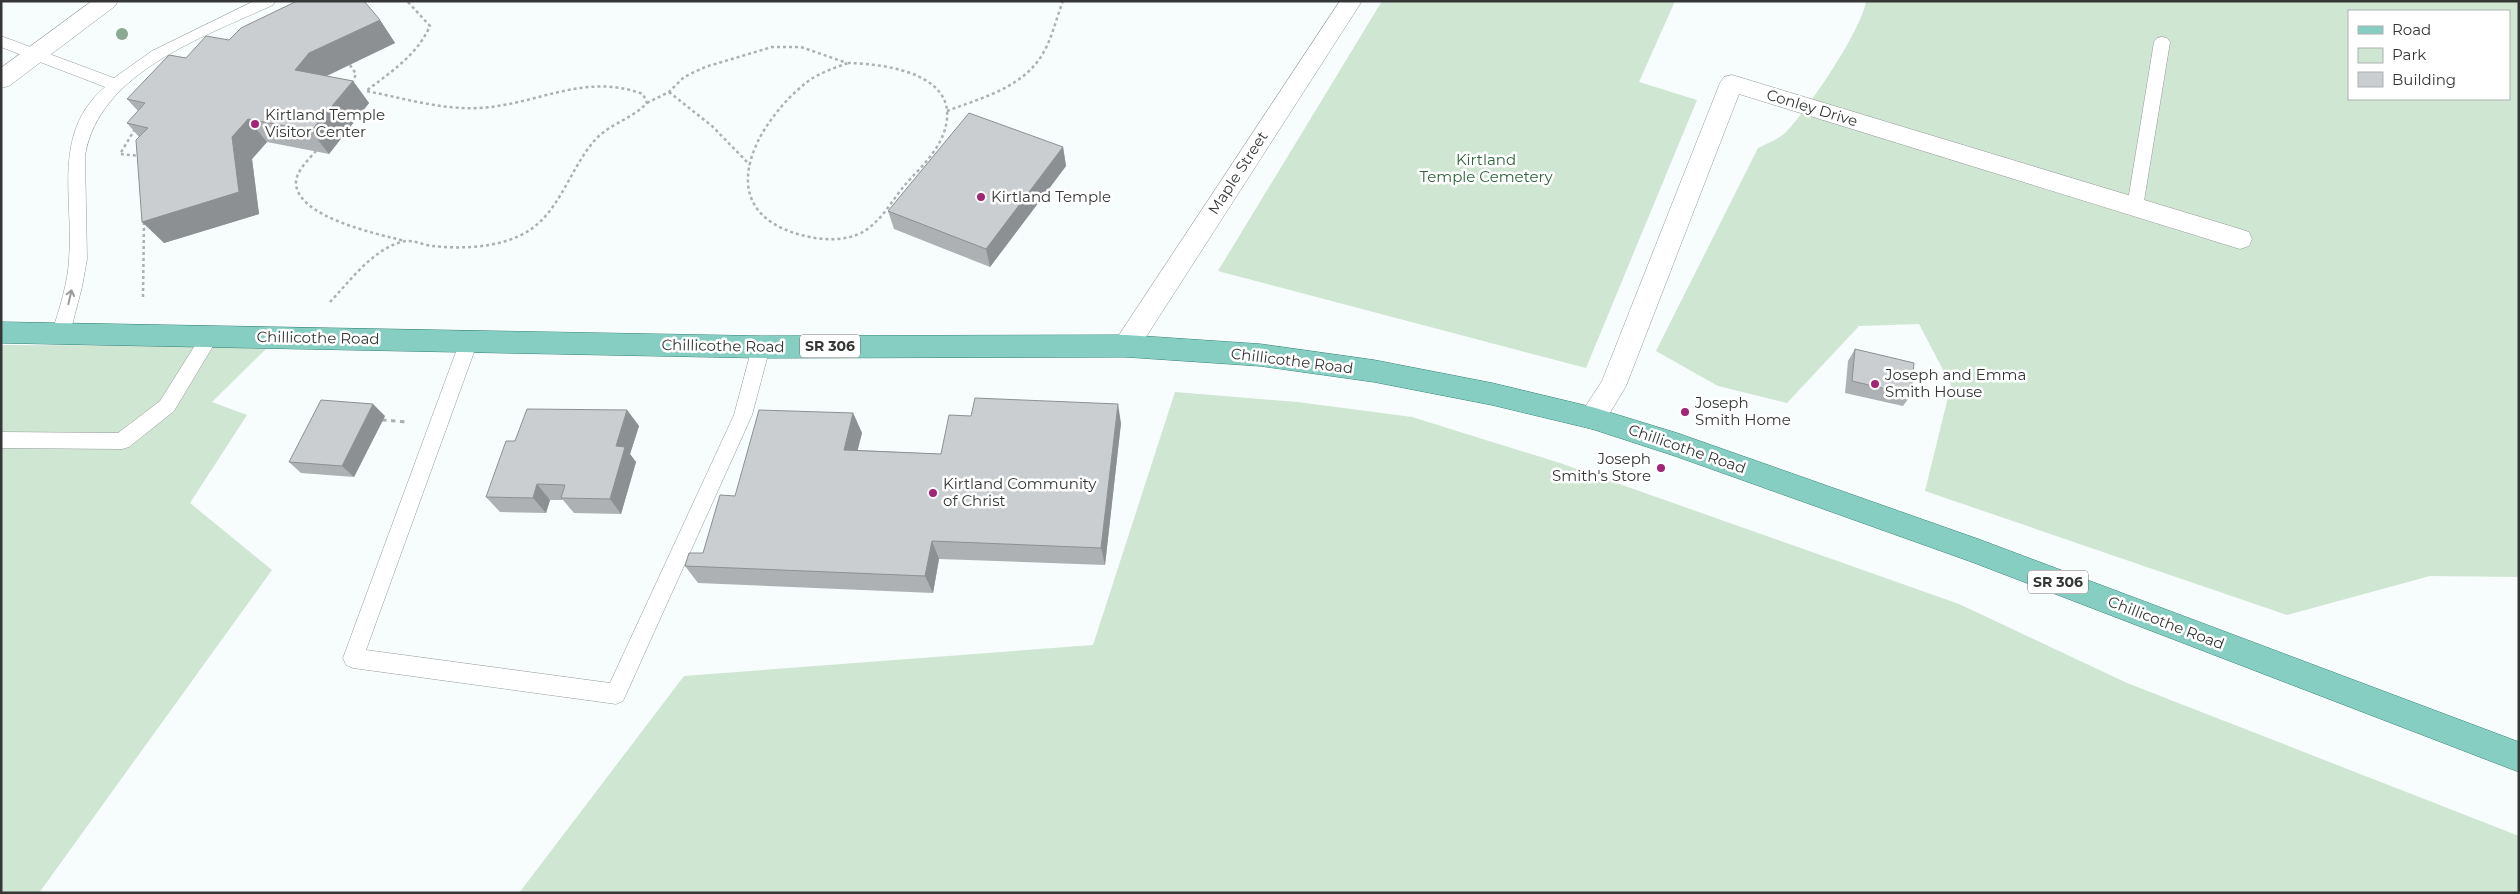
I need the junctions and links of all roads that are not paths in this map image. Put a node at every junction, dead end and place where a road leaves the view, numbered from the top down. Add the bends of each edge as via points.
1 (107, 1) edge
2 (268, 1) edge
3 (1351, 1) edge
4 (249, 5) edge
5 (1, 41) edge
6 (2162, 42) dead end
7 (34, 55) junction
8 (1, 80) edge
9 (116, 85) junction
10 (2135, 207) junction
11 (2240, 239) dead end
12 (1, 332) edge
13 (61, 334) junction
14 (210, 336) junction
15 (469, 341) junction
16 (761, 346) junction
17 (1126, 346) junction
18 (1592, 418) junction
19 (1, 440) edge
20 (2519, 757) edge

1 - 7 street
2 - 4 lane
3 - 17 street, Maple Street
4 - 9 lane via 165,50
5 - 7 lane
6 - 10 lane
7 - 8 street
7 - 9 lane
13 -> 9 lane via 78,260 76,178 80,142 91,113
10 - 11 street, Conley Drive
10 - 18 street, Conley Drive via 1732,83 1613,386
12 - 13 main road, Chillicothe Road / SR 306
13 - 14 main road, Chillicothe Road / SR 306
14 - 15 main road, Chillicothe Road / SR 306
14 - 19 lane via 167,406 122,441
15 - 16 main road, Chillicothe Road / SR 306
15 - 16 lane via 353,658 616,694 743,415
16 - 17 main road, Chillicothe Road / SR 306
17 - 18 main road, Chillicothe Road / SR 306 via 1260,355 1374,371
18 - 20 main road, Chillicothe Road / SR 306 via 1678,445 1978,552

